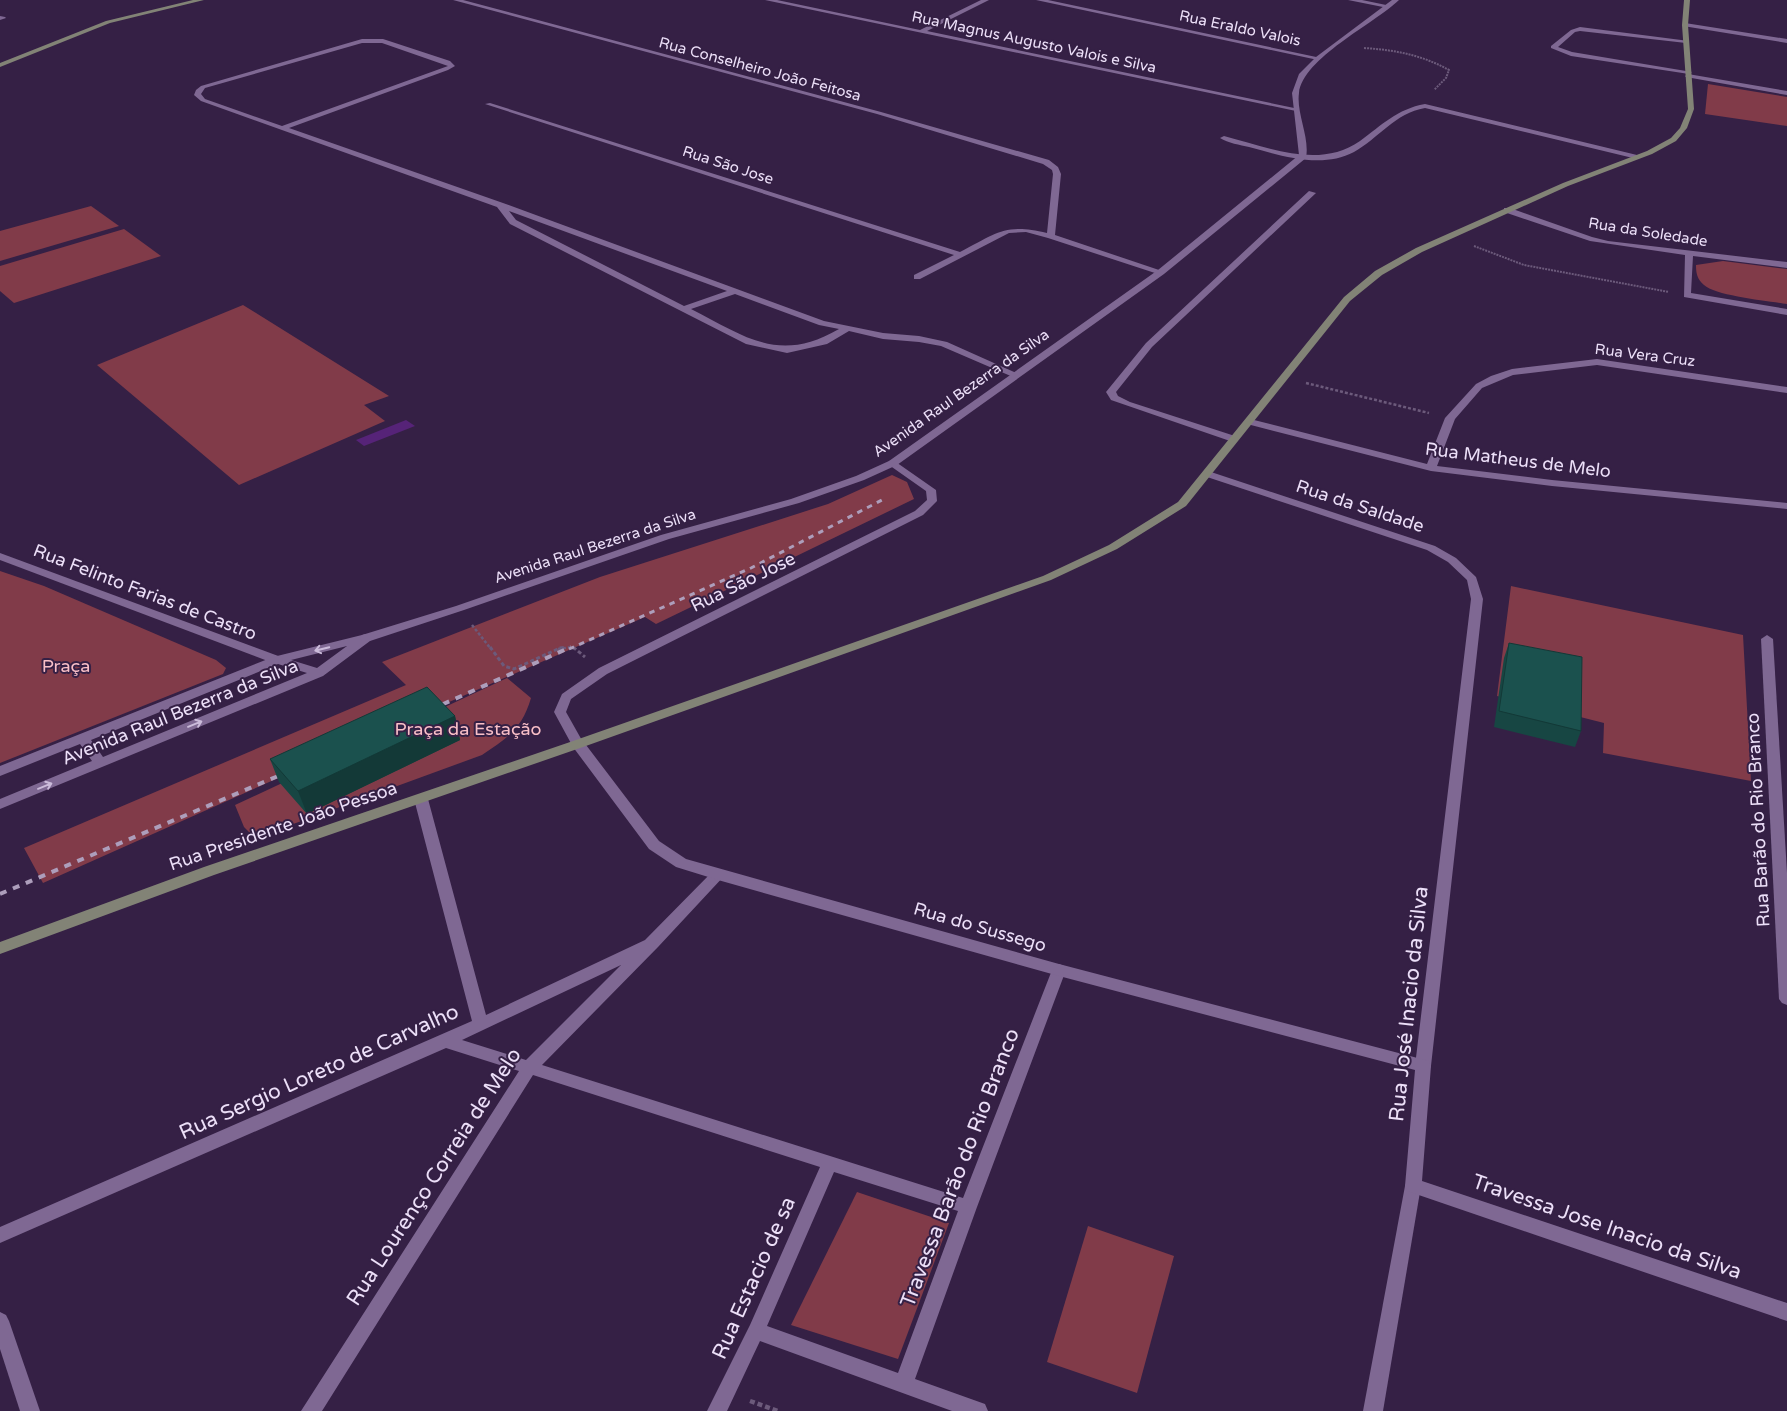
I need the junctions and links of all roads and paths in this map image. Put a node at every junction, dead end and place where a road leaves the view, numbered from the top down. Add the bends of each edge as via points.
1 (201, 0) edge
2 (456, 0) edge
3 (768, 0) edge
4 (986, 0) edge
5 (1038, 0) edge
6 (1351, 0) edge
7 (1687, 0) edge
8 (1392, 3) edge
9 (1685, 25) junction
10 (922, 31) junction
11 (1686, 41) junction
12 (1787, 41) edge
13 (1334, 46) junction
14 (1318, 58) junction
15 (0, 66) edge
16 (1689, 74) junction
17 (1787, 93) edge
18 (488, 104) dead end
19 (1418, 106) junction
20 (1296, 109) junction
21 (282, 128) junction
22 (1224, 138) dead end
23 (1303, 156) junction
24 (1637, 158) junction
25 (1312, 193) dead end
26 (500, 205) junction
27 (1507, 210) junction
28 (1051, 236) junction
29 (1447, 237) junction
30 (959, 254) junction
31 (1689, 254) junction
32 (1787, 265) edge
33 (1161, 272) junction
34 (917, 277) dead end
35 (735, 291) junction
36 (1687, 295) junction
37 (683, 309) junction
38 (1787, 312) edge
39 (845, 330) junction
40 (1016, 375) junction
41 (1284, 378) junction
42 (1787, 390) edge
43 (1450, 418) junction
44 (1250, 422) junction
45 (1234, 439) junction
46 (892, 463) junction
47 (1431, 468) junction
48 (1208, 474) junction
49 (1787, 506) edge
50 (0, 556) edge
51 (1477, 599) joint
52 (460, 608) junction
53 (366, 638) junction
54 (1767, 639) dead end
55 (277, 660) junction
56 (603, 671) junction
57 (320, 673) junction
58 (83, 738) junction
59 (578, 744) junction
60 (100, 763) junction
61 (0, 770) edge
62 (421, 798) junction
63 (0, 804) edge
64 (718, 875) junction
65 (653, 943) junction
66 (0, 948) edge
67 (1058, 970) junction
68 (1787, 999) edge
69 (481, 1024) junction
70 (445, 1041) junction
71 (1423, 1066) junction
72 (529, 1068) junction
73 (830, 1163) junction
74 (1413, 1186) junction
75 (968, 1207) junction
76 (0, 1235) edge
77 (1787, 1312) edge
78 (0, 1321) edge
79 (756, 1331) junction
80 (904, 1383) junction
81 (30, 1411) edge
82 (311, 1411) edge
83 (717, 1411) edge
84 (978, 1411) edge
85 (1373, 1411) edge

1 - 15 main road via 108,22
2 - 28 street, Rua Conselheiro João Feitosa via 1046,162 1057,174
3 - 10 street, Rua Magnus Augusto Valois e Silva
4 - 10 street
5 - 14 street, Rua Eraldo Valois
6 - 8 street
7 - 9 main road, Rua Presidente João Pessoa
8 - 13 street
9 - 11 main road, Rua Presidente João Pessoa
9 - 12 street
10 - 20 street, Rua Magnus Augusto Valois e Silva
11 - 16 main road, Rua Presidente João Pessoa
11 - 16 street via 1580,29 1553,47 1571,54
13 - 14 street
13 - 19 path via 1410,52 1449,70 1446,78
14 - 20 street via 1302,74 1295,93
16 - 17 street
16 - 24 main road, Rua Presidente João Pessoa via 1691,108 1682,130 1669,142
18 - 30 street, Rua São Jose
19 - 23 street via 1410,108 1342,154 1333,157
19 - 24 street via 1434,107
20 - 23 street
21 - 21 street via 203,100 197,95 198,91 372,40 448,62 452,66
21 - 26 street
22 - 23 street
23 - 33 street, Avenida Raul Bezerra da Silva
24 - 27 main road, Rua Presidente João Pessoa
25 - 45 street via 1149,345 1111,392 1114,398 1127,404
26 - 35 street
26 - 37 street via 513,222
27 - 29 main road, Rua Presidente João Pessoa
27 - 31 street, Rua da Soledade via 1590,239
28 - 30 street via 1026,230 1008,231
28 - 33 street
29 - 36 path via 1524,265 1560,274
29 - 41 main road, Rua Presidente João Pessoa via 1395,264 1355,290
30 - 34 street
31 - 32 street, Rua da Soledade
31 - 36 street
33 - 40 street, Avenida Raul Bezerra da Silva
35 - 37 street
35 - 39 street
36 - 38 street
37 - 39 street via 749,342 787,350 824,342
39 - 40 street via 944,344
40 - 46 street, Avenida Raul Bezerra da Silva
41 - 43 path
41 - 44 main road, Rua Presidente João Pessoa
42 - 43 street, Rua Vera Cruz via 1597,362 1579,363 1512,372 1494,378 1479,386
43 - 47 street, Rua Vera Cruz
44 - 45 main road, Rua Presidente João Pessoa
44 - 47 street, Rua Matheus de Melo
45 - 48 main road, Rua Presidente João Pessoa
46 - 52 street, Avenida Raul Bezerra da Silva via 796,501 665,537
46 - 56 street, Rua São Jose via 931,490 932,501 919,513
47 - 49 street, Rua Matheus de Melo
48 - 51 street, Rua da Saldade via 1431,548 1452,560 1472,579
48 - 59 main road, Rua Presidente João Pessoa via 1182,504 1113,547 1047,578
50 - 55 street, Rua Felinto Farias de Castro
51 - 71 street, Rua José Inacio da Silva
52 - 53 street, Avenida Raul Bezerra da Silva
52 - 56 path via 504,666 514,669 560,648 572,647
53 -> 55 street, Avenida Raul Bezerra da Silva
53 - 57 street, Avenida Raul Bezerra da Silva
54 - 68 street, Rua Barão do Rio Branco
55 - 57 street, Rua Felinto Farias de Castro
55 - 58 street, Avenida Raul Bezerra da Silva
56 - 59 street, Rua São Jose via 566,697 560,712
60 -> 57 street, Avenida Raul Bezerra da Silva
58 - 60 street
58 - 61 street, Avenida Raul Bezerra da Silva
59 - 62 main road, Rua Presidente João Pessoa
59 - 64 street, Rua do Sussego via 654,845 681,863
63 -> 60 street, Avenida Raul Bezerra da Silva
62 - 66 main road, Rua Presidente João Pessoa
62 - 69 street
64 - 65 street, Rua Lourenço Correia de Melo
64 - 67 street, Rua do Sussego
65 - 69 street, Rua Sergio Loreto de Carvalho
65 - 72 street, Rua Lourenço Correia de Melo
67 - 71 street, Rua do Sussego
67 - 75 street, Travessa Barão do Rio Branco
69 - 70 street, Rua Sergio Loreto de Carvalho
70 - 72 street
70 - 76 street, Rua Sergio Loreto de Carvalho
71 - 74 street, Rua José Inacio da Silva
72 - 73 street
72 - 82 street, Rua Lourenço Correia de Melo
73 - 75 street
73 - 79 street, Rua Estacio de sa
74 - 77 street, Travessa Jose Inacio da Silva
74 - 85 street, Rua José Inacio da Silva
75 - 80 street, Travessa Barão do Rio Branco
78 - 81 street
79 - 80 street
79 - 83 street, Rua Estacio de sa
80 - 84 street

